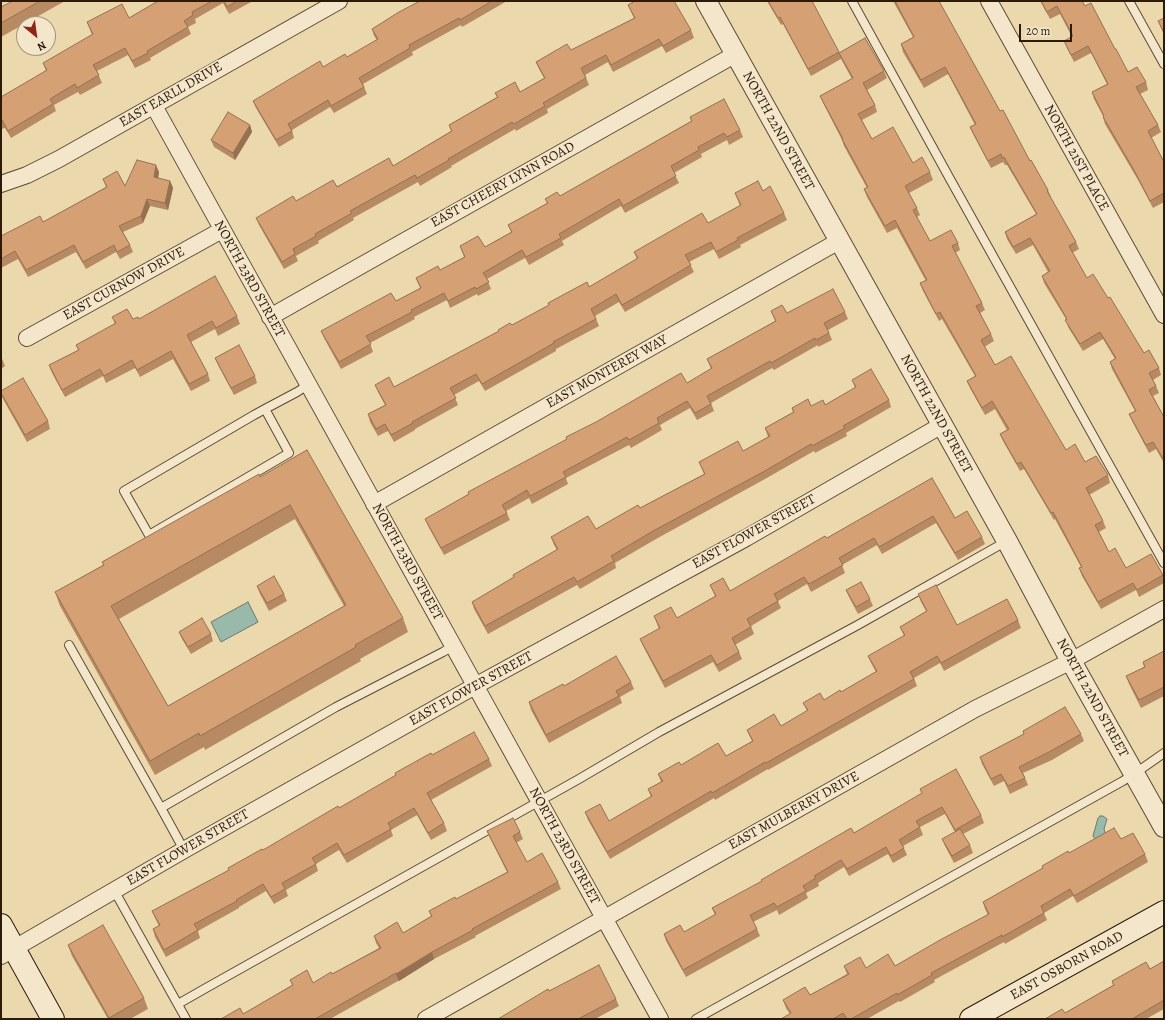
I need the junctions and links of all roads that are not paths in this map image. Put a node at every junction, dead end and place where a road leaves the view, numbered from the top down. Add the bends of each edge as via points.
1 (339, 1) edge
2 (706, 1) edge
3 (852, 1) edge
4 (990, 1) edge
5 (1129, 1) edge
6 (736, 54) junction
7 (1164, 64) edge
8 (154, 106) junction
9 (1, 184) edge
10 (222, 230) junction
11 (839, 241) junction
12 (1164, 315) edge
13 (270, 317) junction
14 (27, 338) dead end
15 (308, 385) junction
16 (265, 409) junction
17 (942, 425) junction
18 (374, 504) junction
19 (1007, 541) junction
20 (1164, 563) edge
21 (1164, 609) edge
22 (69, 645) dead end
23 (453, 646) junction
24 (1072, 661) junction
25 (475, 686) junction
26 (1164, 753) edge
27 (1134, 774) junction
28 (539, 801) junction
29 (161, 808) junction
30 (1164, 828) edge
31 (184, 850) junction
32 (114, 890) junction
33 (1164, 912) edge
34 (604, 918) junction
35 (1, 925) edge
36 (8, 952) edge
37 (178, 1004) junction
38 (50, 1018) edge
39 (186, 1019) edge
40 (426, 1019) edge
41 (660, 1019) edge
42 (696, 1019) edge
43 (971, 1019) edge

1 - 8 street, EAST EARLL DRIVE
2 - 6 street, NORTH 22ND STREET
3 - 20 lane
4 - 12 street, NORTH 21ST PLACE
5 - 7 lane
6 - 11 street, NORTH 22ND STREET
6 - 13 street, EAST CHEERY LYNN ROAD
8 - 9 street, EAST EARLL DRIVE via 27,175
8 - 10 street, NORTH 23RD STREET
10 - 13 street, NORTH 23RD STREET
10 - 14 street, EAST CURNOW DRIVE
11 - 17 street, NORTH 22ND STREET
11 - 18 street, EAST MONTEREY WAY
13 - 15 street, NORTH 23RD STREET
15 - 16 lane
15 - 18 street, NORTH 23RD STREET
16 - 16 lane via 124,491 149,535 289,453
17 - 19 street, NORTH 22ND STREET
17 - 25 street, EAST FLOWER STREET via 746,538
18 - 23 street, NORTH 23RD STREET
19 - 24 street, NORTH 22ND STREET
19 - 28 lane via 659,732
21 - 24 street, EAST MULBERRY DRIVE
22 - 29 lane
23 - 25 street, NORTH 23RD STREET
23 - 29 lane via 336,707
24 - 27 street, NORTH 22ND STREET
24 - 34 street, EAST MULBERRY DRIVE via 975,709
25 - 28 street, NORTH 23RD STREET
25 - 31 street, EAST FLOWER STREET
26 - 27 lane
27 - 30 street, NORTH 22ND STREET
27 - 42 lane
28 - 34 street, NORTH 23RD STREET
28 - 37 lane
29 - 31 lane
31 - 32 street, EAST FLOWER STREET
32 - 36 street, EAST FLOWER STREET
32 - 37 lane
33 - 43 main road, EAST OSBORN ROAD
34 - 40 street, EAST MULBERRY DRIVE
34 - 41 street, NORTH 23RD STREET
35 - 36 main road
36 - 38 main road
37 - 39 lane

